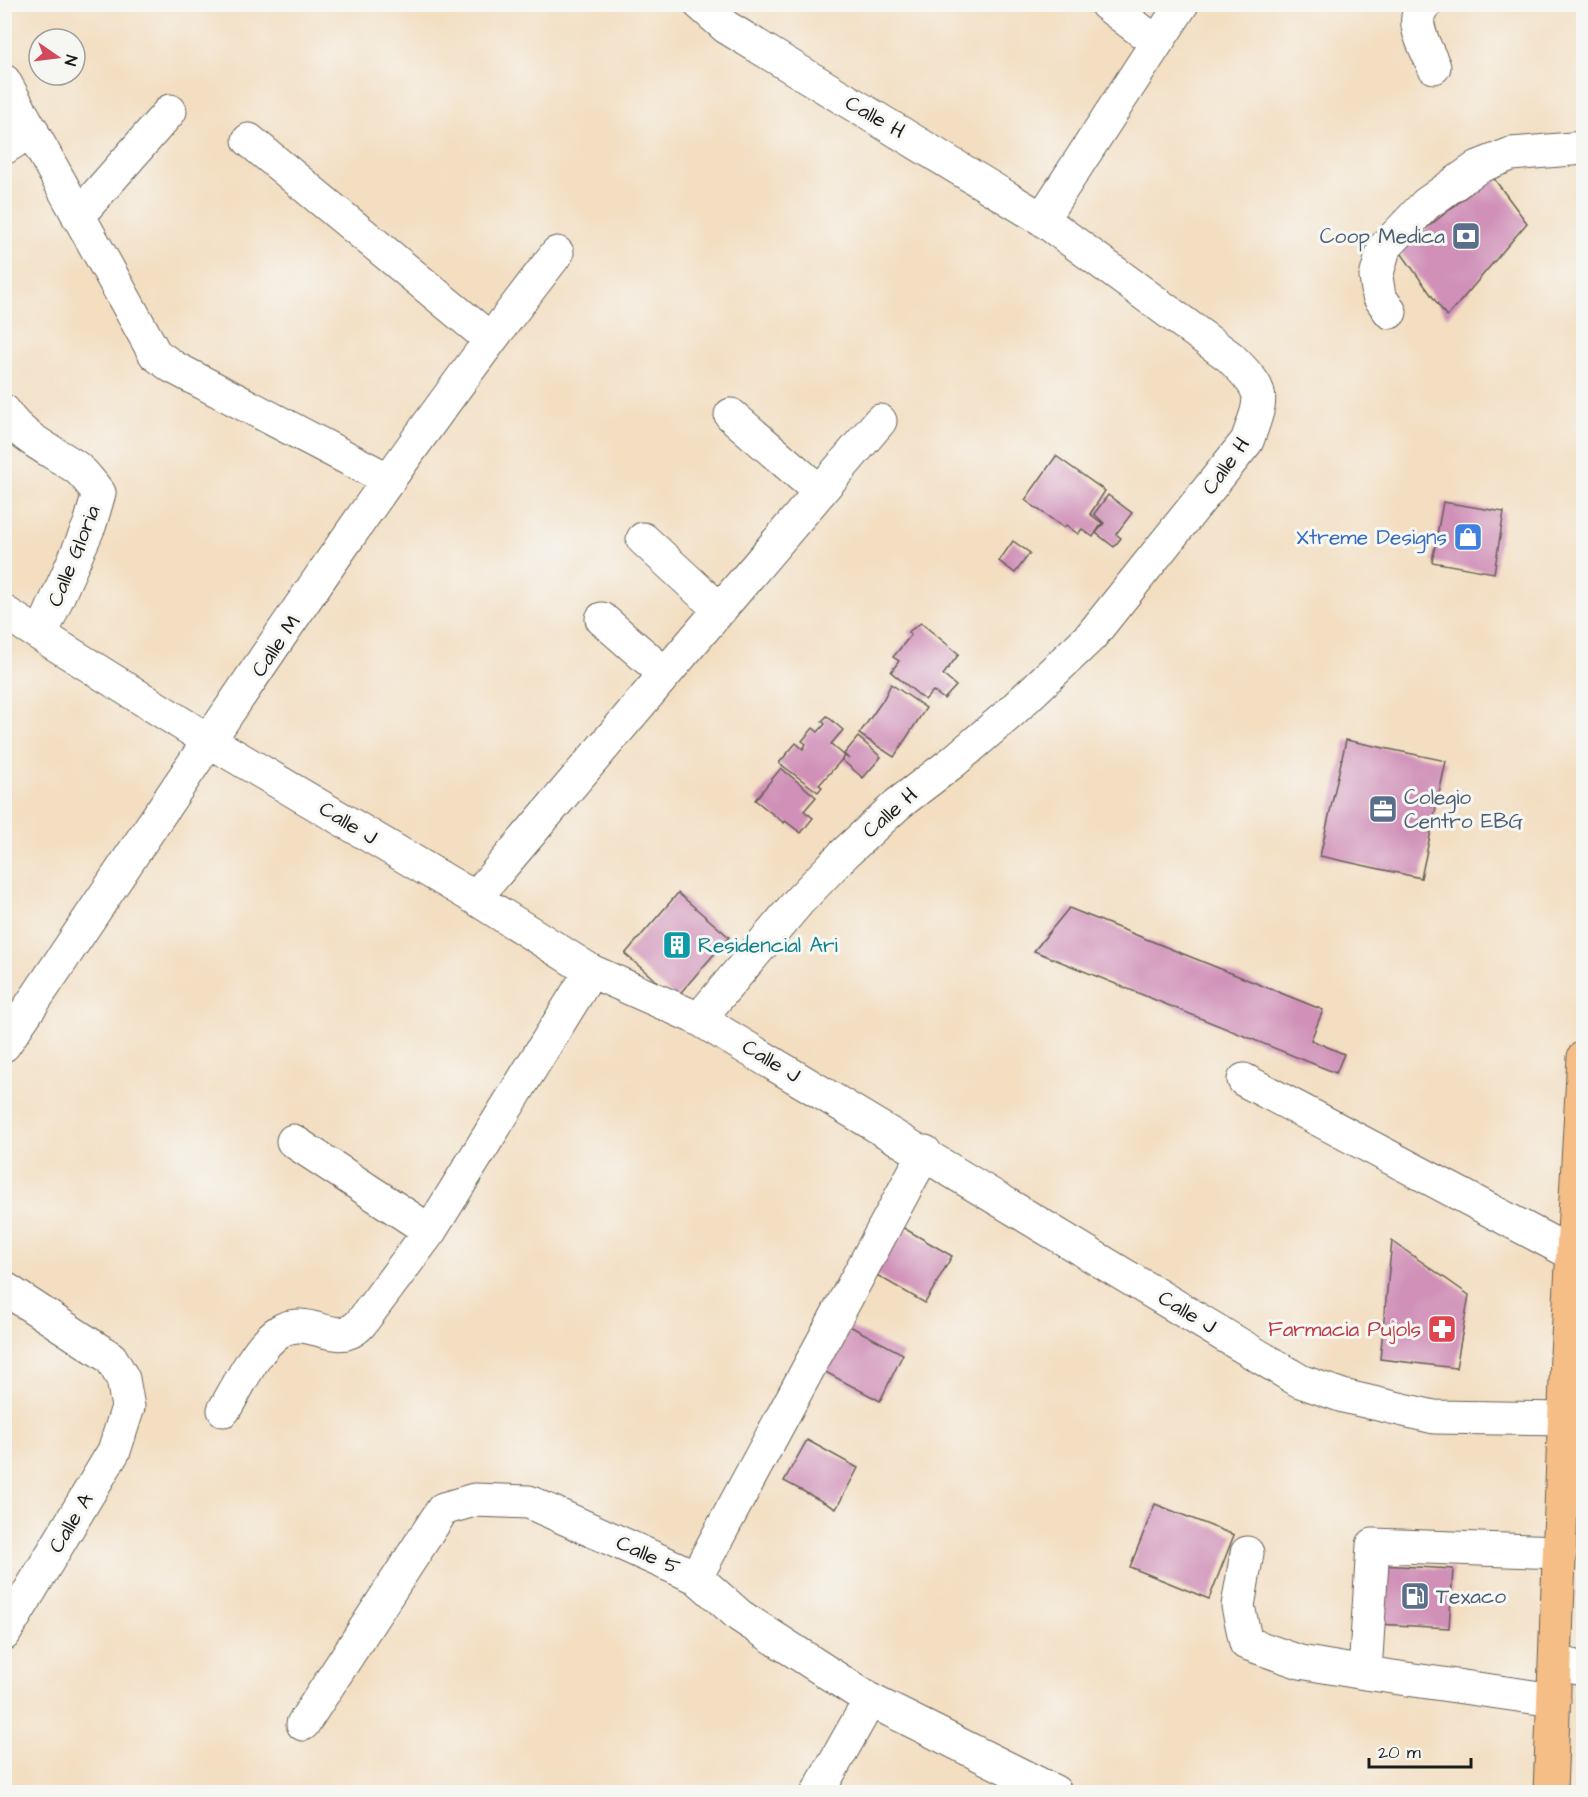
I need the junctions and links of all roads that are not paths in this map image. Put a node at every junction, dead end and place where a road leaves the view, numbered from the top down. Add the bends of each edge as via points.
1 (700, 4) edge
2 (1107, 4) edge
3 (1182, 4) edge
4 (1425, 4) edge
5 (1156, 42) junction
6 (1434, 66) dead end
7 (4, 81) edge
8 (170, 111) dead end
9 (32, 130) junction
10 (249, 140) dead end
11 (4, 148) edge
12 (1584, 148) edge
13 (78, 216) junction
14 (1042, 219) junction
15 (557, 253) dead end
16 (1390, 312) dead end
17 (490, 339) junction
18 (4, 411) edge
19 (731, 415) dead end
20 (880, 421) dead end
21 (389, 480) junction
22 (820, 492) junction
23 (643, 539) dead end
24 (720, 610) junction
25 (4, 612) edge
26 (602, 619) dead end
27 (41, 635) junction
28 (665, 674) junction
29 (211, 742) junction
30 (475, 898) junction
31 (591, 971) junction
32 (699, 1019) junction
33 (4, 1045) edge
34 (1584, 1057) edge
35 (1244, 1080) dead end
36 (293, 1141) dead end
37 (925, 1152) junction
38 (430, 1231) junction
39 (1573, 1254) junction
40 (4, 1288) edge
41 (1575, 1359) edge
42 (224, 1410) dead end
43 (1566, 1419) junction
44 (1560, 1552) junction
45 (1247, 1553) dead end
46 (696, 1576) junction
47 (6, 1628) edge
48 (1570, 1665) edge
49 (1365, 1673) junction
50 (870, 1700) junction
51 (1554, 1700) junction
52 (303, 1724) dead end
53 (818, 1792) edge
54 (1056, 1792) edge
55 (1550, 1792) edge

1 - 14 street, Calle H via 726,27 764,51
2 - 5 street
3 - 5 street
4 - 6 street via 1417,26
5 - 14 street
7 - 9 street
8 - 13 street
9 - 11 street
9 - 13 street
10 - 17 street
12 - 16 street via 1511,154 1478,167 1426,204 1384,248 1376,276 1379,296
13 - 21 street via 155,354 173,368
14 - 32 street, Calle H via 1230,357 1252,379 1260,405 1247,441 1091,636 1010,713 898,804 843,855
15 - 17 street, Calle M
17 - 21 street, Calle M
18 - 27 street, Calle Gloria via 40,445 80,470 99,493 90,524
19 - 22 street
20 - 22 street
21 - 29 street, Calle M
22 - 24 street
23 - 24 street
24 - 28 street
25 - 27 street, Calle J
26 - 28 street
27 - 29 street, Calle J
28 - 30 street
29 - 30 street, Calle J
29 - 33 street, Calle M
30 - 31 street, Calle J
31 - 32 street, Calle J
31 - 38 street
32 - 37 street, Calle J
34 - 39 main road
35 - 39 street
36 - 38 street
37 - 43 street, Calle J via 1300,1381 1343,1396 1434,1417
37 - 46 street
38 - 42 street via 355,1330 337,1334 298,1324 279,1332 266,1343
39 - 41 main road
40 - 47 street, Calle A via 111,1358 123,1379 128,1407 114,1451
41 - 43 main road
43 - 44 main road
44 - 48 main road
44 - 49 street via 1373,1545
45 - 49 street via 1238,1606 1246,1643 1300,1662
46 - 50 street, Calle 5 via 740,1616
46 - 52 street, Calle 5 via 529,1502 474,1500 443,1509
48 - 51 main road
49 - 51 street
50 - 53 street
50 - 54 street, Calle 5
51 - 55 main road

